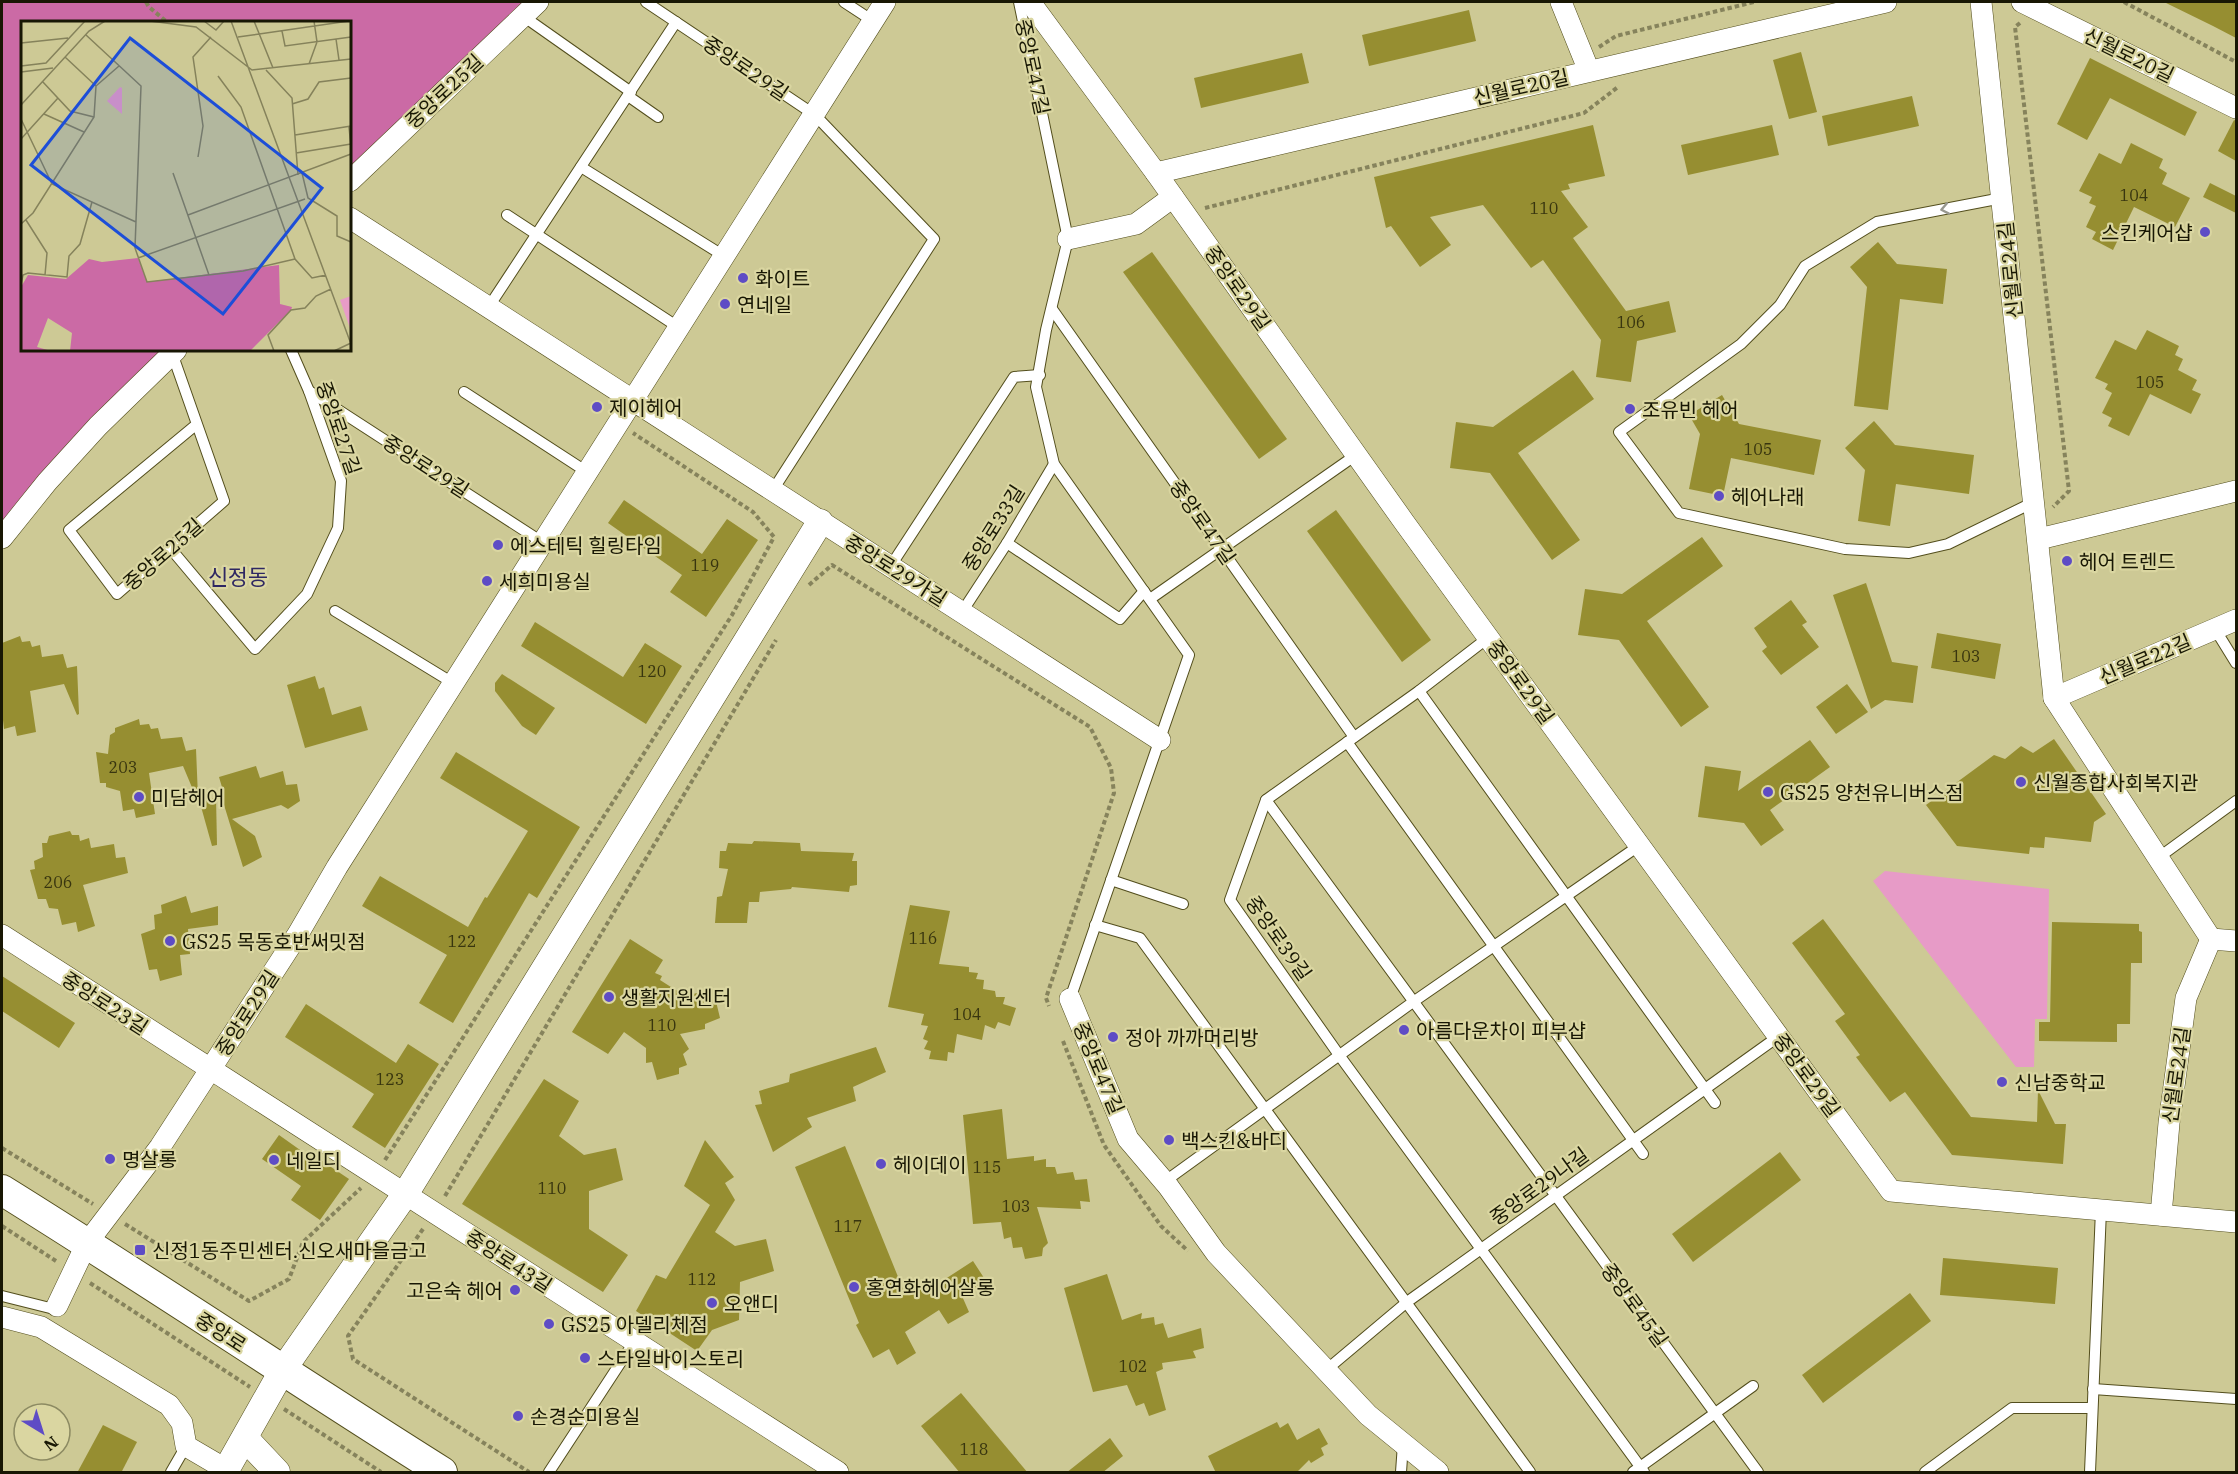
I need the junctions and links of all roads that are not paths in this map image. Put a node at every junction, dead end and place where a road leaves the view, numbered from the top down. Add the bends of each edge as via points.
1 (646, 2) edge
2 (844, 2) edge
3 (885, 2) edge
4 (1019, 2) edge
5 (1030, 2) edge
6 (1560, 2) edge
7 (1886, 2) edge
8 (1981, 2) edge
9 (531, 9) edge
10 (2025, 10) edge
11 (873, 21) junction
12 (676, 22) junction
13 (1589, 71) junction
14 (629, 94) junction
15 (2236, 108) edge
16 (815, 115) junction
17 (658, 117) dead end
18 (581, 167) junction
19 (1156, 173) junction
20 (351, 179) edge
21 (2002, 198) junction
22 (1178, 205) junction
23 (507, 215) dead end
24 (351, 219) edge
25 (537, 234) junction
26 (1068, 239) junction
27 (724, 256) junction
28 (488, 308) junction
29 (1052, 309) junction
30 (678, 327) junction
31 (174, 351) edge
32 (291, 351) edge
33 (1040, 375) junction
34 (309, 391) junction
35 (464, 392) dead end
36 (631, 401) junction
37 (196, 424) junction
38 (1356, 455) junction
39 (1054, 464) junction
40 (586, 472) junction
41 (773, 490) junction
42 (2236, 491) edge
43 (2037, 521) junction
44 (820, 522) junction
45 (2, 538) edge
46 (542, 542) junction
47 (1007, 543) junction
48 (171, 549) junction
49 (1222, 549) junction
50 (890, 567) junction
51 (1147, 595) junction
52 (335, 611) dead end
53 (962, 612) junction
54 (2236, 620) edge
55 (2215, 629) junction
56 (1489, 637) junction
57 (2236, 663) edge
58 (453, 684) junction
59 (1419, 691) junction
60 (2054, 698) junction
61 (1160, 740) junction
62 (1351, 740) junction
63 (1266, 800) junction
64 (2236, 801) edge
65 (1640, 845) junction
66 (2158, 858) junction
67 (1111, 880) junction
68 (1567, 896) junction
69 (1183, 904) dead end
70 (1095, 925) junction
71 (2, 935) edge
72 (2211, 939) junction
73 (2236, 941) edge
74 (1494, 946) junction
75 (1070, 999) joint
76 (1413, 1002) junction
77 (1779, 1036) junction
78 (1339, 1055) junction
79 (209, 1071) junction
80 (1705, 1088) junction
81 (1715, 1103) dead end
82 (1265, 1109) junction
83 (1633, 1140) junction
84 (1643, 1154) dead end
85 (1164, 1182) junction
86 (2, 1190) edge
87 (406, 1193) junction
88 (1556, 1197) junction
89 (2101, 1210) junction
90 (2161, 1215) junction
91 (2236, 1222) edge
92 (87, 1243) junction
93 (1482, 1250) junction
94 (2, 1296) edge
95 (1407, 1302) junction
96 (56, 1308) joint
97 (2, 1317) edge
98 (634, 1342) junction
99 (282, 1371) junction
100 (1325, 1371) junction
101 (1753, 1386) dead end
102 (2093, 1389) junction
103 (2236, 1399) edge
104 (2092, 1408) junction
105 (1715, 1414) junction
106 (245, 1438) junction
107 (1403, 1443) junction
108 (186, 1446) junction
109 (226, 1471) edge
110 (1639, 1471) edge
111 (171, 1473) edge
112 (277, 1473) edge
113 (441, 1473) edge
114 (549, 1473) edge
115 (838, 1473) edge
116 (1401, 1473) edge
117 (1438, 1473) edge
118 (1530, 1473) edge
119 (1758, 1473) edge
120 (1925, 1473) edge
121 (2090, 1473) edge

1 - 12 lane, 중앙로29길
2 - 11 lane
3 - 11 street, 중앙로29길
4 - 26 lane, 중앙로47길
5 - 19 street, 중앙로29길
6 - 13 street
7 - 13 street, 신월로20길
8 - 21 street, 신월로24길
9 - 14 lane
9 - 20 street, 중앙로25길
10 - 15 street, 신월로20길
11 - 16 street, 중앙로29길
12 - 14 lane
12 - 16 lane, 중앙로29길
13 - 19 street, 신월로20길
14 - 17 lane
14 - 18 lane
16 - 27 street, 중앙로29길
16 - 41 lane, 중앙로29길 via 934,239
18 - 25 lane
18 - 27 lane
19 - 22 street, 중앙로29길
21 - 43 street, 신월로24길
21 -> 43 lane via 1877,222 1805,267 1780,305 1741,344 1619,432 1679,513 1845,549 1909,553
22 - 26 street via 1136,224
22 - 38 street, 중앙로29길
23 - 25 lane
24 - 28 street
25 - 28 lane
25 - 30 lane
26 - 29 lane, 중앙로47길
27 - 30 street, 중앙로29길
28 - 36 street
29 - 33 lane, 중앙로47길
29 - 49 lane, 중앙로47길
30 - 36 street, 중앙로29길
31 - 37 lane, 중앙로25길
31 - 45 street via 98,426
32 - 34 lane, 중앙로27길
33 - 39 lane, 중앙로47길 via 1036,387
33 - 50 lane via 1014,377
34 - 46 lane, 중앙로29길
34 - 48 lane, 중앙로27길 via 341,481 338,528 307,594 255,649
35 - 40 lane
36 - 40 street, 중앙로29길
36 - 41 street, 중앙로29가길
37 - 48 lane, 중앙로25길 via 224,501
37 - 48 lane, 중앙로25길 via 69,530 117,594
38 - 49 lane
38 - 56 street, 중앙로29길
39 - 47 lane, 중앙로33길
39 - 51 lane, 중앙로47길
40 - 46 street, 중앙로29길
41 - 44 street, 중앙로29가길
42 - 43 street
43 - 60 street, 신월로24길
44 - 50 street, 중앙로29가길
44 - 87 street
46 - 58 street, 중앙로29길
47 - 51 lane via 1120,619
47 - 53 lane, 중앙로33길
49 - 51 lane
49 - 62 lane, 중앙로47길
50 - 53 street, 중앙로29가길
51 - 61 lane, 중앙로47길 via 1189,655
52 - 58 lane
53 - 61 street, 중앙로29가길
54 - 55 street, 신월로22길
55 - 57 lane
55 - 60 street, 신월로22길
56 - 59 lane
56 - 65 street, 중앙로29길
58 - 79 street, 중앙로29길
59 - 62 lane
59 - 68 lane
60 - 66 street, 신월로24길
61 - 67 lane, 중앙로47길
62 - 63 lane
62 - 74 lane
63 - 76 lane
63 - 78 lane, 중앙로39길 via 1230,900
64 - 66 lane
65 - 68 lane
65 - 77 street, 중앙로29길
66 - 72 street, 신월로24길
67 - 69 lane
67 - 70 lane, 중앙로47길
68 - 74 lane
68 - 80 lane
70 - 75 lane, 중앙로47길
70 - 82 lane via 1140,938
71 - 79 street, 중앙로23길
72 - 73 street
72 - 90 street, 신월로24길 via 2187,998 2169,1122
74 - 76 lane
74 - 83 lane
75 - 85 street, 중앙로47길 via 1128,1139
76 - 78 lane
76 - 88 lane
77 - 80 lane, 중앙로29나길
77 - 89 street, 중앙로29길 via 1892,1191
78 - 82 lane
78 - 93 lane, 중앙로39길
79 - 87 street, 중앙로43길
79 - 92 street, 중앙로29길 via 159,1147
80 - 81 lane
80 - 83 lane, 중앙로29나길
82 - 85 lane
82 - 95 lane
83 - 84 lane
83 - 88 lane, 중앙로29나길
85 - 100 street, 중앙로47길 via 1216,1253
86 - 92 main road, 중앙로
87 - 98 street, 중앙로43길
87 - 99 street
88 - 93 lane, 중앙로29나길
88 - 105 lane, 중앙로45길
89 - 90 street, 중앙로29길
89 - 102 lane
90 - 91 street, 중앙로29길
92 - 96 street, 중앙로29길
92 - 99 main road, 중앙로
93 - 95 lane, 중앙로29나길
93 - 110 lane
94 - 96 lane
95 - 100 lane, 중앙로29나길
95 - 118 lane
97 - 108 street via 41,1327 169,1405 182,1423
98 - 114 lane
98 - 115 street, 중앙로43길
99 - 106 street
99 - 113 main road, 중앙로
100 - 107 street, 중앙로47길 via 1368,1415
101 - 105 lane
102 - 103 lane
102 - 104 lane
104 - 120 lane via 2012,1408
104 - 121 lane
105 - 110 lane
105 - 119 lane, 중앙로45길
106 - 109 street
106 - 112 street
107 - 116 lane
107 - 117 street
108 - 109 street
108 - 111 lane

